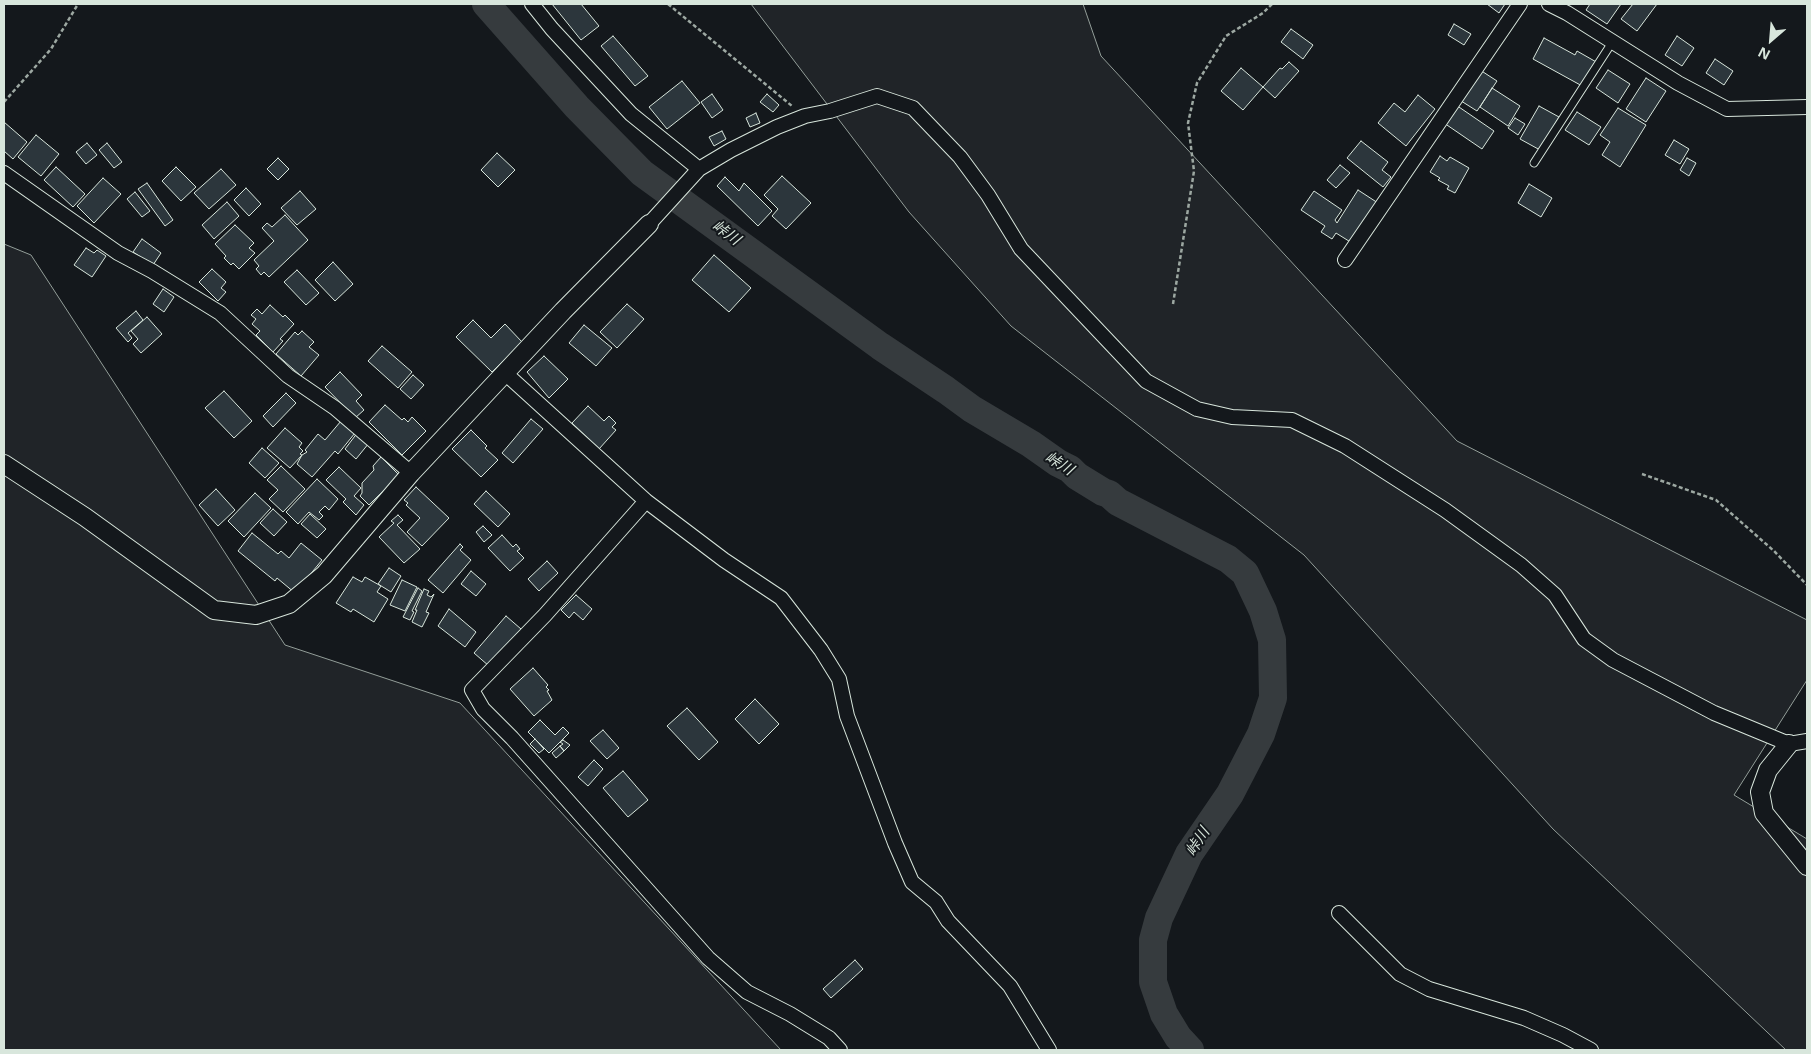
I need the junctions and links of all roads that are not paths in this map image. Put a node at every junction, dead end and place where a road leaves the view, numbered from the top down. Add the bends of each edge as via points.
1 (532, 4) edge
2 (1520, 4) edge
3 (1549, 4) edge
4 (1571, 8) edge
5 (1613, 41) junction
6 (1807, 107) edge
7 (1534, 163) dead end
8 (699, 169) junction
9 (4, 173) edge
10 (648, 224) joint
11 (1345, 260) dead end
12 (505, 373) junction
13 (4, 464) edge
14 (411, 474) junction
15 (646, 501) junction
16 (1807, 741) edge
17 (1789, 744) junction
18 (1807, 866) edge
19 (1339, 913) dead end
20 (840, 1050) edge
21 (1048, 1050) edge
22 (1591, 1050) edge

1 - 8 street via 631,114
2 - 11 street
3 - 4 street
4 - 5 street
5 - 6 street via 1678,83 1727,109
5 - 7 lane
8 - 10 street
8 - 17 street via 731,150 805,116 877,96 913,108 960,157 1021,249 1146,381 1198,409 1232,418 1292,420 1345,446 1445,510 1521,565 1555,595 1584,639 1613,660 1714,713
9 - 14 street via 118,253 220,313 288,376 335,408
10 - 12 street
12 - 14 street
12 - 15 street
13 - 14 street via 85,517 214,610 256,616 288,604 324,575
15 - 20 street via 545,615 472,690 484,709 708,958 747,992 829,1038
15 - 21 street via 781,598 821,650 839,679 847,716 894,843 912,882 936,902 948,921 1010,986
16 - 17 street
17 - 18 street via 1768,770 1760,792 1764,813
19 - 22 street via 1400,974 1429,990 1524,1018

